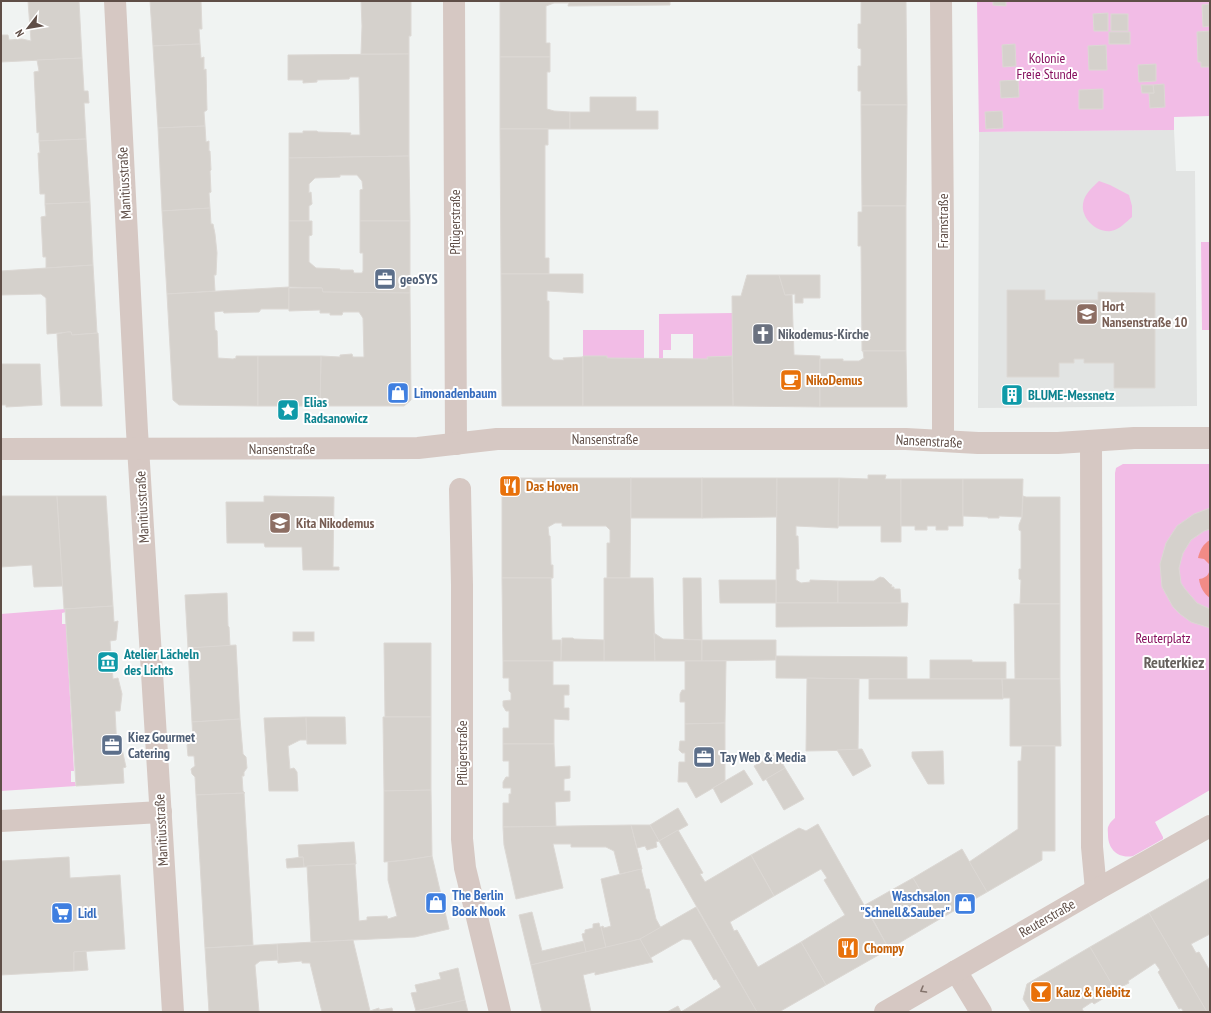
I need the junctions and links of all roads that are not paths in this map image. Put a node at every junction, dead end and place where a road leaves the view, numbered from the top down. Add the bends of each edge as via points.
1 (114, 1) edge
2 (454, 1) edge
3 (942, 1) edge
4 (1210, 438) edge
5 (943, 441) junction
6 (1091, 441) junction
7 (456, 444) junction
8 (1, 449) edge
9 (138, 449) junction
10 (460, 489) dead end
11 (161, 812) junction
12 (1, 822) edge
13 (1210, 826) edge
14 (1096, 890) junction
15 (956, 971) junction
16 (173, 1012) edge
17 (500, 1012) edge
18 (885, 1012) edge
19 (980, 1012) edge

1 - 9 street, Manitiusstraße
2 - 7 street, Pflügerstraße
3 - 5 street, Framstraße
4 - 6 street, Nansenstraße
5 - 6 street, Nansenstraße
5 - 7 street, Nansenstraße via 497,439
6 - 14 street via 1092,847
7 - 9 street, Nansenstraße via 418,448
8 - 9 street, Nansenstraße
9 - 11 street, Manitiusstraße
10 - 17 street, Pflügerstraße via 462,839 465,868
11 - 12 street
11 - 16 street, Manitiusstraße
13 - 14 street, Reuterstraße
14 - 15 street, Reuterstraße
15 -> 18 street, Reuterstraße
15 - 19 street

